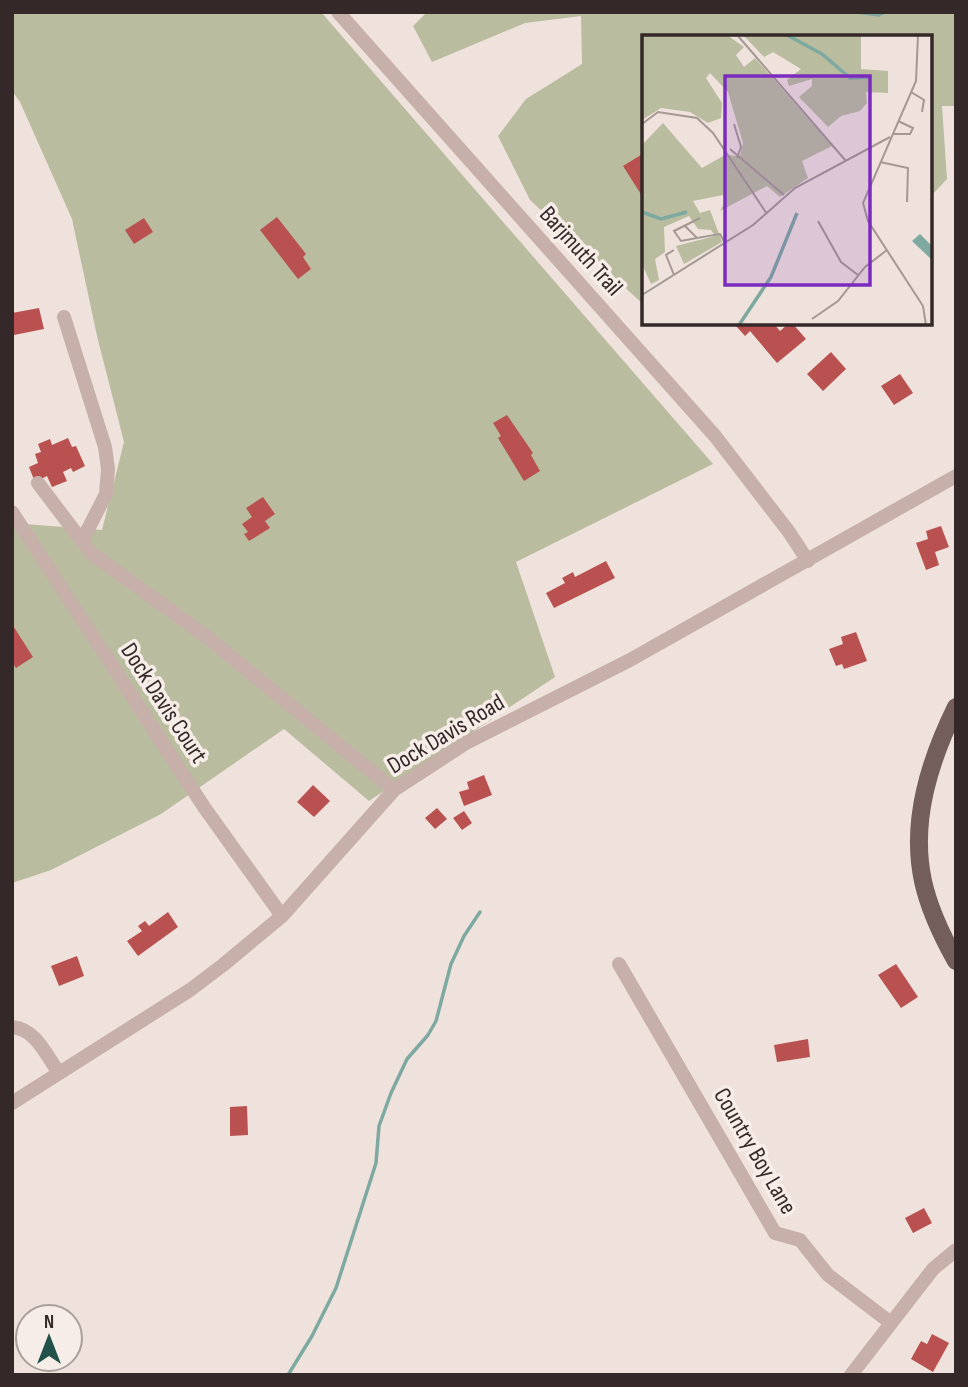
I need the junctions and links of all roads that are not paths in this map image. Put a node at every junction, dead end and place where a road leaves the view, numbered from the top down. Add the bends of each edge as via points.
1 (338, 12) edge
2 (64, 317) dead end
3 (956, 476) edge
4 (38, 483) dead end
5 (12, 512) edge
6 (82, 541) junction
7 (808, 561) junction
8 (956, 707) edge
9 (394, 790) junction
10 (282, 916) junction
11 (956, 961) edge
12 (619, 964) dead end
13 (12, 1027) edge
14 (59, 1073) junction
15 (12, 1103) edge
16 (956, 1250) edge
17 (891, 1323) junction
18 (851, 1375) edge

1 - 7 street, Barjmuth Trail via 715,436
2 - 6 street via 108,469 106,494
3 - 7 street, Dock Davis Road
4 - 6 street
5 - 10 street, Dock Davis Court via 204,807
6 - 9 street via 91,553 207,637
7 - 9 street, Dock Davis Road via 630,660 466,743
8 - 11 main road via 929,775 919,842 926,892
9 - 10 street, Dock Davis Road
10 - 14 street, Dock Davis Road via 190,990
12 - 17 street, Country Boy Lane via 775,1233 800,1240 828,1275
13 - 14 street via 31,1032
14 - 15 street, Dock Davis Road
16 - 17 street via 933,1269
17 - 18 street

